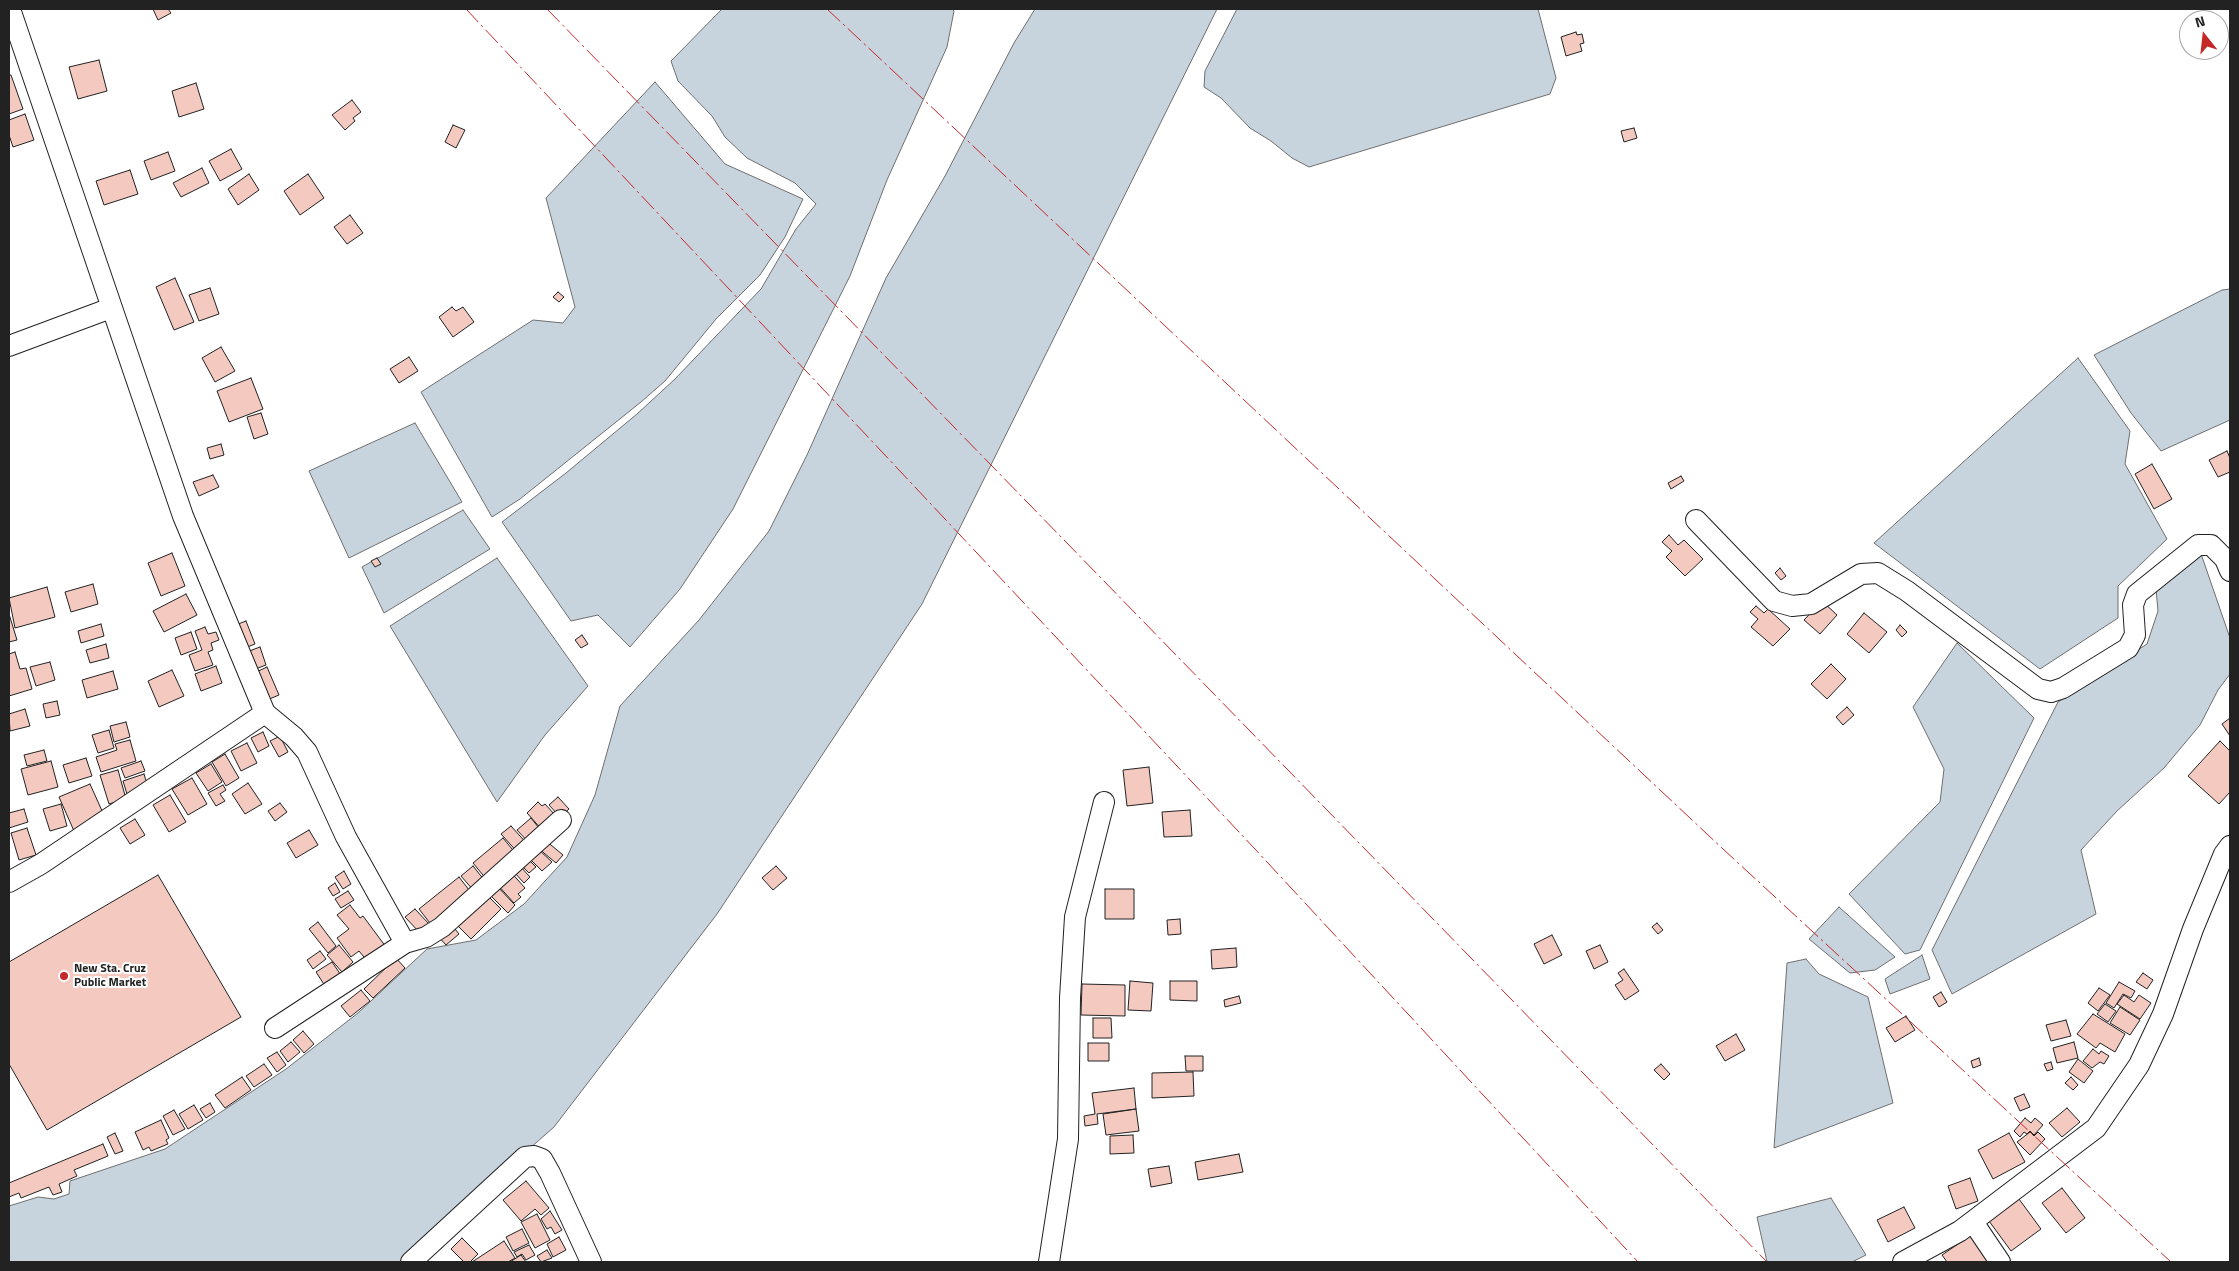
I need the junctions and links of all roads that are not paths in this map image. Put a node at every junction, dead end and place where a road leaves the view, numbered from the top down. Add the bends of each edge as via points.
1 (10, 9) edge
2 (110, 308) junction
3 (9, 346) edge
4 (1696, 520) dead end
5 (2230, 571) edge
6 (265, 712) junction
7 (1104, 802) dead end
8 (561, 820) dead end
9 (2230, 846) edge
10 (9, 882) edge
11 (405, 943) junction
12 (275, 1028) dead end
13 (1973, 1222) junction
14 (411, 1262) edge
15 (591, 1262) edge
16 (1049, 1262) edge
17 (1903, 1262) edge
18 (2000, 1262) edge

1 - 2 street
2 - 3 street
2 - 6 street via 183,516
4 - 5 street via 1774,601 1792,606 1811,604 1861,574 1878,573 2038,689 2050,692 2064,688 2128,648 2135,635 2133,605 2137,594 2198,545 2211,545 2225,559
6 - 10 street via 41,864
6 - 11 street via 307,752 346,837
7 - 16 street via 1075,917 1068,1139
8 - 11 street via 442,927 426,937
9 - 13 street via 2193,929 2162,1014 2133,1073 2096,1128
11 - 12 street
13 - 17 street
13 - 18 street
14 - 15 street via 525,1157 534,1156 542,1159 550,1173

